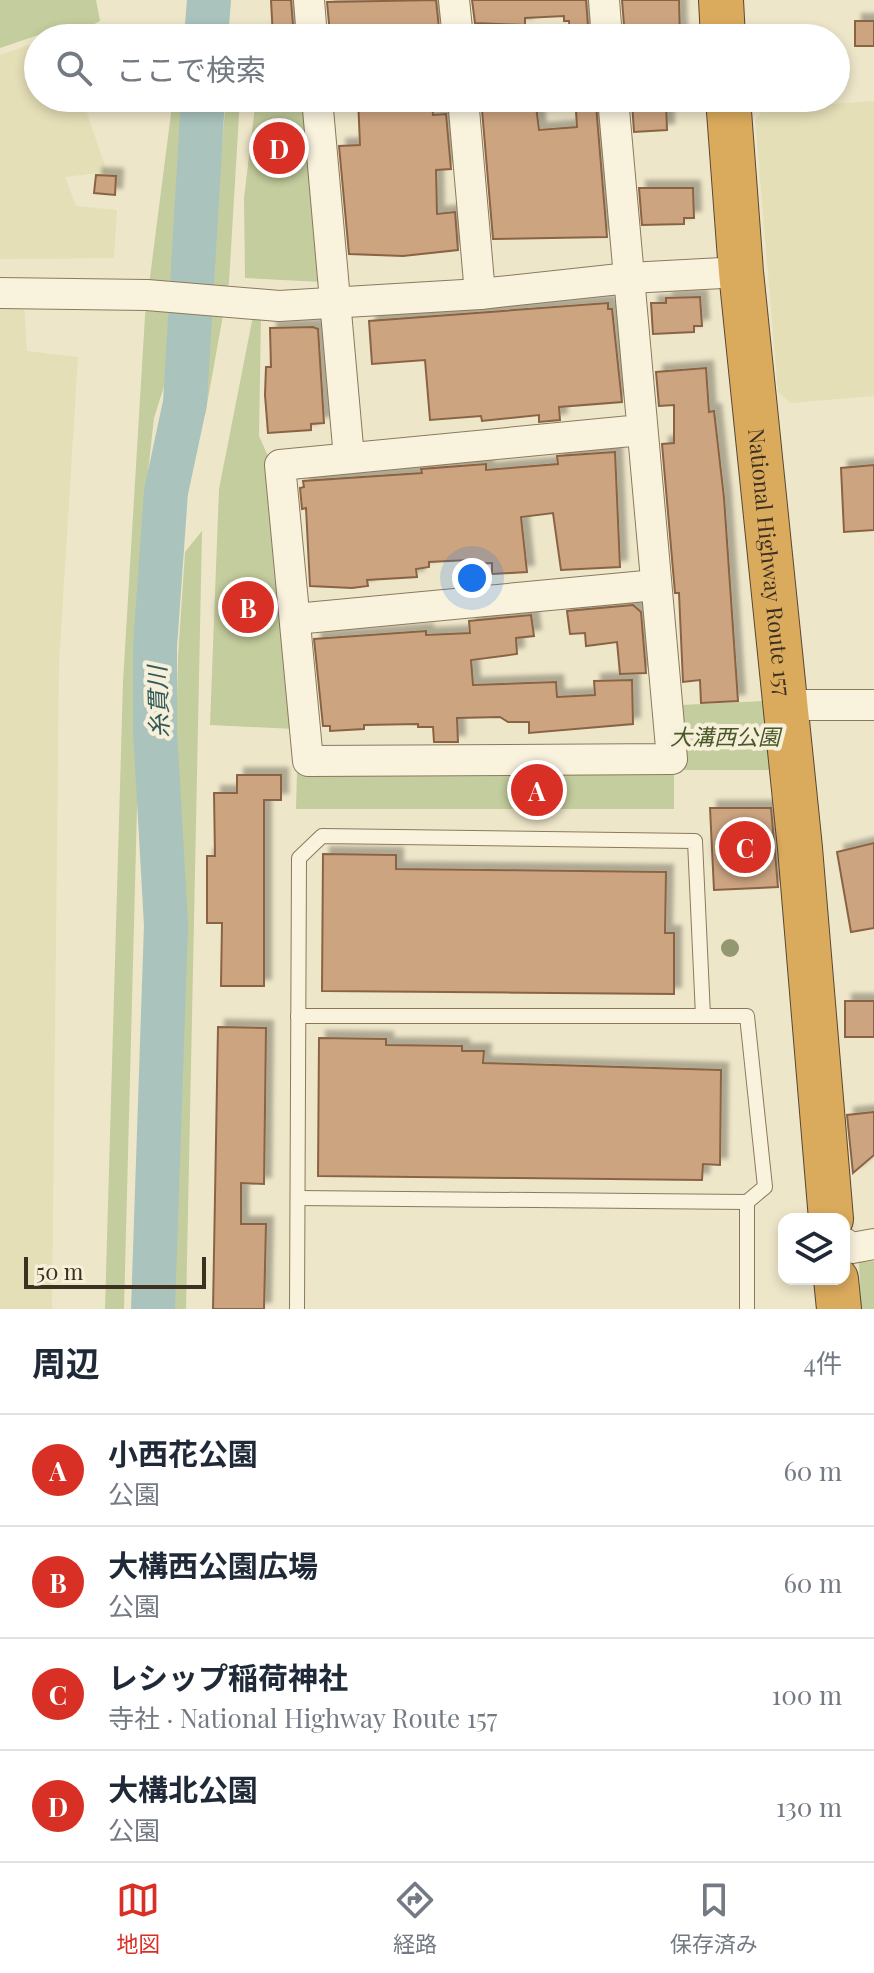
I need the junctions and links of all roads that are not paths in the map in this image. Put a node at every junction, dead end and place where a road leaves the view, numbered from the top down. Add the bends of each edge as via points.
1 (309, 0) edge
2 (454, 0) edge
3 (604, 0) edge
4 (721, 0) edge
5 (311, 24) edge
6 (457, 24) edge
7 (606, 24) edge
8 (722, 24) edge
9 (318, 112) edge
10 (464, 112) edge
11 (614, 112) edge
12 (729, 112) edge
13 (741, 272) junction
14 (629, 278) junction
15 (0, 293) edge
16 (480, 294) junction
17 (334, 303) junction
18 (641, 430) junction
19 (349, 458) junction
20 (656, 585) junction
21 (295, 619) junction
22 (785, 705) junction
23 (874, 705) edge
24 (298, 1016) junction
25 (703, 1016) junction
26 (298, 1198) junction
27 (747, 1202) junction
28 (830, 1213) edge
29 (874, 1244) edge
30 (850, 1247) edge
31 (837, 1285) edge
32 (297, 1309) edge
33 (747, 1309) edge
34 (839, 1309) edge

1 - 5 street
2 - 6 street
3 - 7 street
4 - 8 highway
9 - 17 street
10 - 16 street
11 - 14 street
12 - 13 highway, National Highway Route 157
13 - 14 street
13 - 22 highway, National Highway Route 157
14 - 16 street
14 - 18 street
15 - 17 street
16 - 17 street
17 - 19 street
18 - 19 street
18 - 20 street
19 - 21 street via 280,465
20 - 21 street
20 - 21 street via 672,759 308,761
22 - 23 street
22 - 28 highway, National Highway Route 157
24 - 25 lane
24 - 25 lane via 299,858 322,836 695,841
24 - 26 lane
25 - 27 lane via 747,1016 765,1187
26 - 27 lane
26 - 32 lane
27 - 33 lane
29 - 30 street
31 - 34 highway

